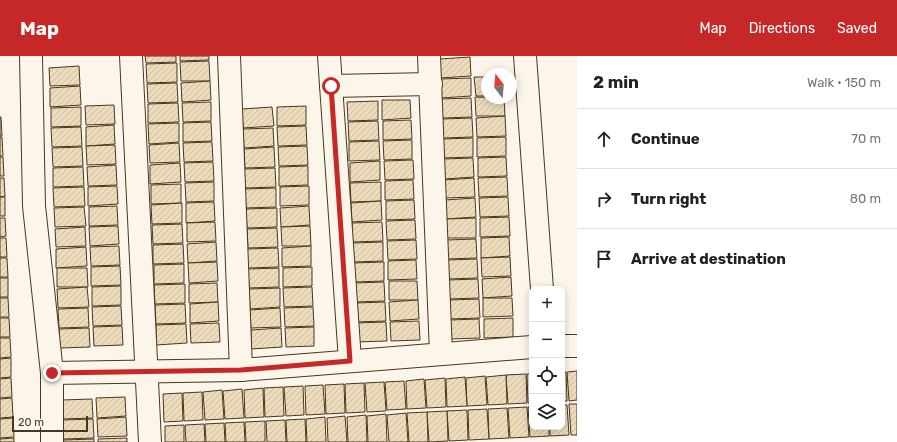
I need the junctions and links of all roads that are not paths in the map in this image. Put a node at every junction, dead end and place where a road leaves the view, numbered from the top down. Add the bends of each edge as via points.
1 (32, 56) edge
2 (131, 56) edge
3 (229, 56) edge
4 (329, 56) edge
5 (429, 56) edge
6 (525, 56) edge
7 (431, 84) junction
8 (331, 86) junction
9 (542, 286) edge
10 (565, 346) edge
11 (577, 346) edge
12 (529, 347) edge
13 (441, 354) junction
14 (350, 361) junction
15 (241, 370) junction
16 (147, 372) junction
17 (52, 373) junction
18 (52, 442) edge
19 (150, 442) edge

1 - 17 street via 34,206
2 - 16 street
3 - 15 street
4 - 8 street
5 - 7 street
6 - 9 street
7 - 8 street
7 - 13 street
8 - 14 street
10 - 11 street
12 - 13 street
13 - 14 street
14 - 15 street
15 - 16 street
16 - 17 street
16 - 19 street
17 - 18 street

